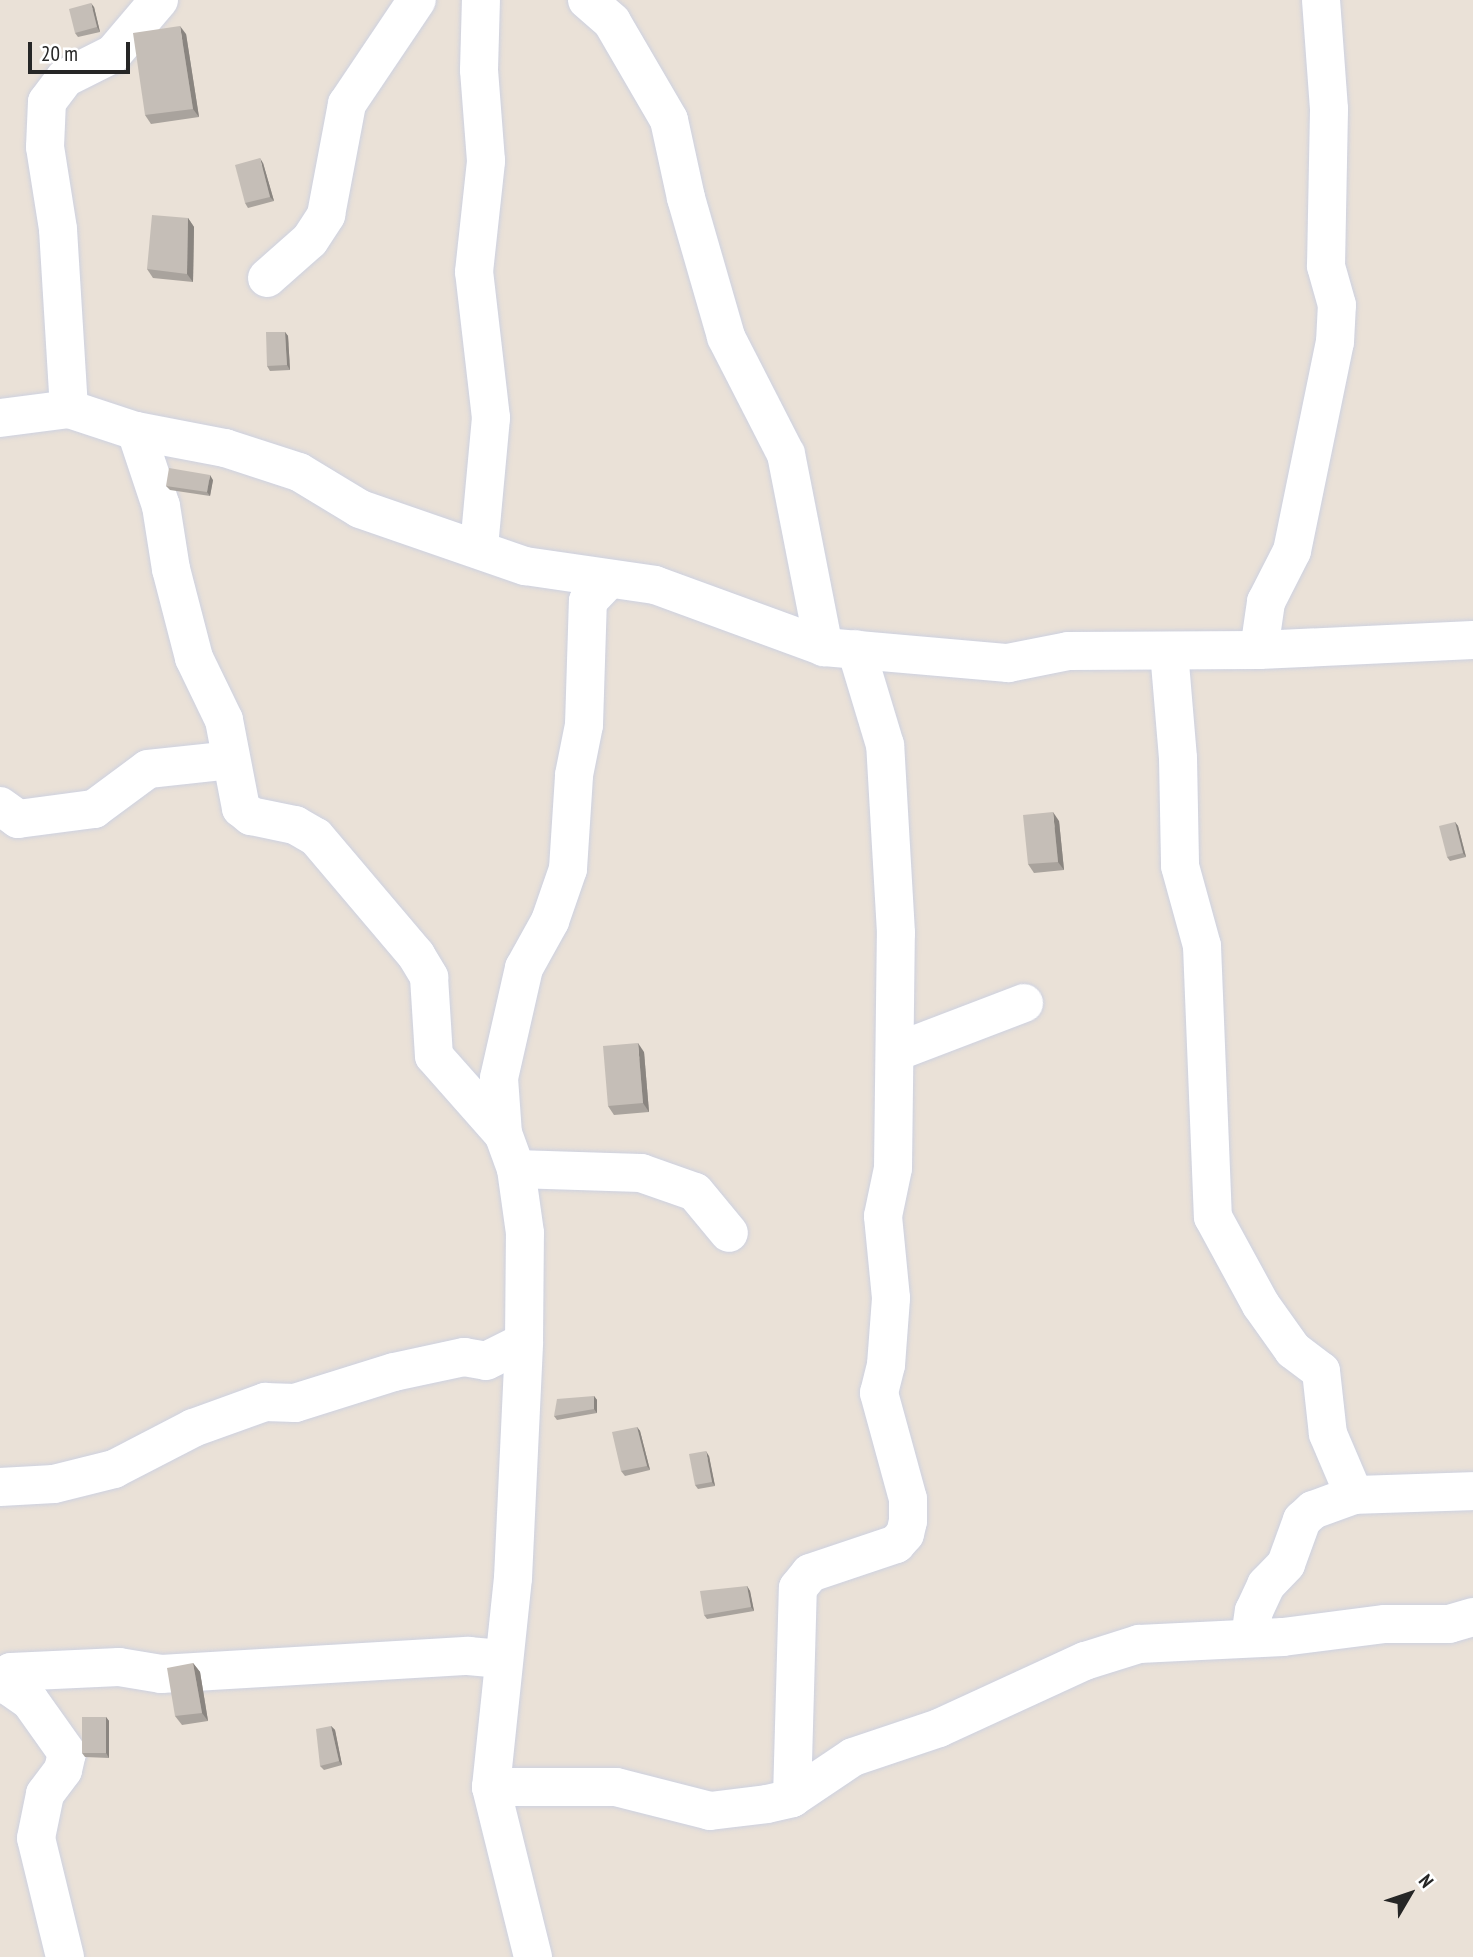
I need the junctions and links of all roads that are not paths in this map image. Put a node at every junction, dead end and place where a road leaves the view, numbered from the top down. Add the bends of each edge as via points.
1 (159, 0) edge
2 (417, 0) edge
3 (481, 0) edge
4 (587, 0) edge
5 (1321, 0) edge
6 (267, 278) dead end
7 (69, 409) junction
8 (0, 418) edge
9 (136, 432) junction
10 (480, 547) junction
11 (590, 586) junction
12 (1473, 640) edge
13 (840, 648) junction
14 (1259, 650) junction
15 (1169, 651) junction
16 (231, 761) junction
17 (0, 806) edge
18 (1024, 1003) dead end
19 (895, 1052) junction
20 (509, 1152) junction
21 (729, 1233) dead end
22 (524, 1342) junction
23 (0, 1487) edge
24 (1473, 1491) edge
25 (1354, 1495) junction
26 (1473, 1617) edge
27 (1250, 1638) junction
28 (502, 1659) junction
29 (6, 1670) edge
30 (491, 1787) junction
31 (792, 1798) junction
32 (65, 1957) edge
33 (533, 1957) edge

1 - 7 street via 113,54 65,78 47,102 46,147 58,229
2 - 6 street via 347,104 326,215 310,240
3 - 10 street via 486,161 474,272 491,418
4 - 13 street via 612,22 669,120 689,211 726,337 786,454
5 - 14 street via 1329,108 1326,266 1337,305 1335,342 1292,551 1266,601
7 - 8 street
7 - 9 street
9 - 10 street via 225,448 299,472 360,509
9 - 16 street via 162,506 171,569 194,657 224,720
10 - 11 street
11 - 13 street via 655,585
11 - 20 street via 584,725 574,775 568,869 550,921 524,968 499,1078
12 - 14 street
13 - 15 street via 1008,663 1068,651
13 - 19 street via 885,744 896,933
14 - 15 street
15 - 25 street via 1178,758 1180,866 1202,946 1213,1217 1261,1305 1293,1350 1321,1371 1328,1434
16 - 17 street via 148,769 94,809 18,819
16 - 20 street via 241,808 251,816 295,825 316,837 416,955 429,977 435,1055
18 - 19 street
19 - 31 street via 893,1168 883,1216 891,1298 886,1365 879,1392 908,1499 908,1521 896,1544 810,1573 798,1588
20 - 21 street via 640,1173 695,1192
20 - 22 street via 525,1233
22 - 23 street via 486,1361 464,1357 394,1372 295,1403 265,1402 193,1428 114,1469 54,1484
22 - 28 street via 513,1578
24 - 25 street
25 - 27 street via 1321,1505 1302,1520 1286,1564 1266,1585 1254,1611
26 - 27 street via 1449,1624 1385,1624
27 - 31 street via 1139,1644 1085,1661 939,1728 852,1757
28 - 29 street via 468,1656 161,1674 119,1667
28 - 30 street
29 - 32 street via 10,1687 30,1701 67,1753 67,1763 45,1794 36,1838
30 - 31 street via 616,1787 676,1806 710,1811
30 - 33 street

